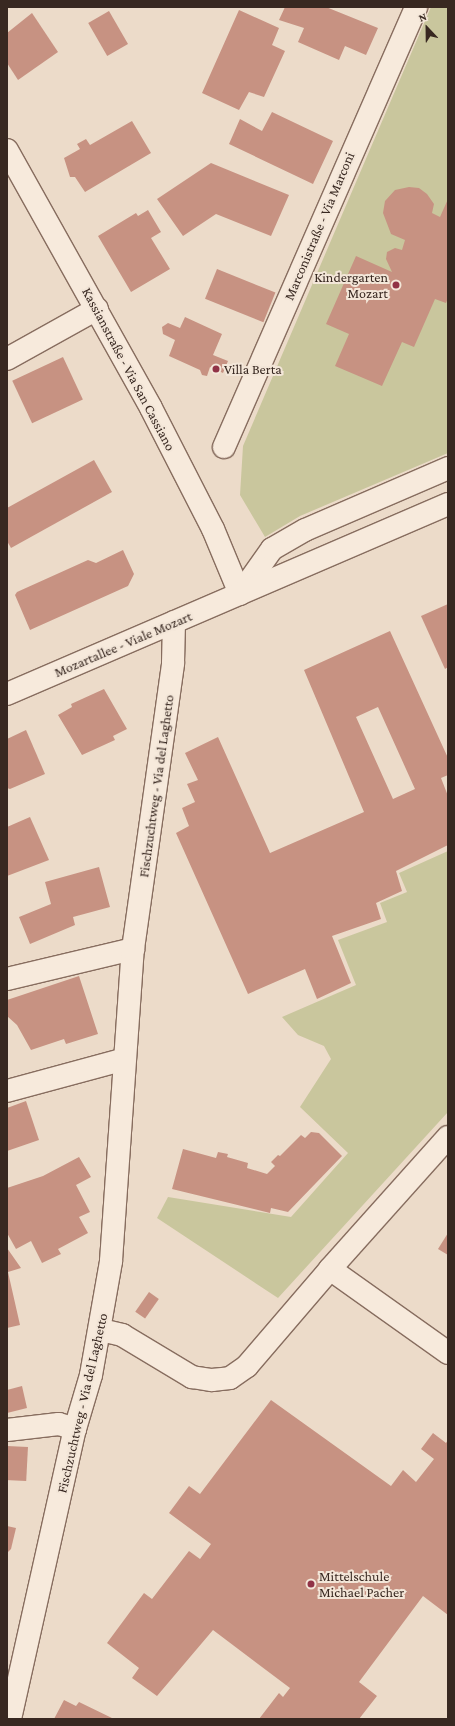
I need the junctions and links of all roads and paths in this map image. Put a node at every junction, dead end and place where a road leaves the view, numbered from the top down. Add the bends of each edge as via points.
1 (416, 7) edge
2 (7, 150) edge
3 (97, 309) junction
4 (7, 359) edge
5 (224, 447) dead end
6 (448, 468) edge
7 (448, 504) edge
8 (240, 594) junction
9 (174, 622) junction
10 (7, 694) edge
11 (133, 949) junction
12 (7, 978) edge
13 (125, 1059) junction
14 (7, 1091) edge
15 (448, 1137) edge
16 (330, 1269) junction
17 (101, 1330) junction
18 (448, 1353) edge
19 (75, 1428) junction
20 (7, 1430) edge
21 (10, 1719) edge

1 - 5 street, Marconistraße - Via Marconi
2 - 3 street, Kassianstraße - Via San Cassiano
3 - 4 street
3 - 8 street, Kassianstraße - Via San Cassiano via 210,522
6 - 8 street via 305,530 272,549
7 - 8 street, Mozartallee - Viale Mozart
8 - 9 street, Mozartallee - Viale Mozart
9 - 10 street, Mozartallee - Viale Mozart
9 - 11 street, Fischzuchtweg - Via del Laghetto via 174,663
11 - 12 street
11 - 13 street, Fischzuchtweg - Via del Laghetto
13 - 14 street
13 - 17 street, Fischzuchtweg - Via del Laghetto via 112,1261
15 - 16 street
16 - 17 street via 247,1366 230,1378 212,1380 192,1377 122,1335
16 - 18 street
17 - 19 street, Fischzuchtweg - Via del Laghetto via 89,1384
19 - 20 street via 59,1424
19 - 21 street, Fischzuchtweg - Via del Laghetto

